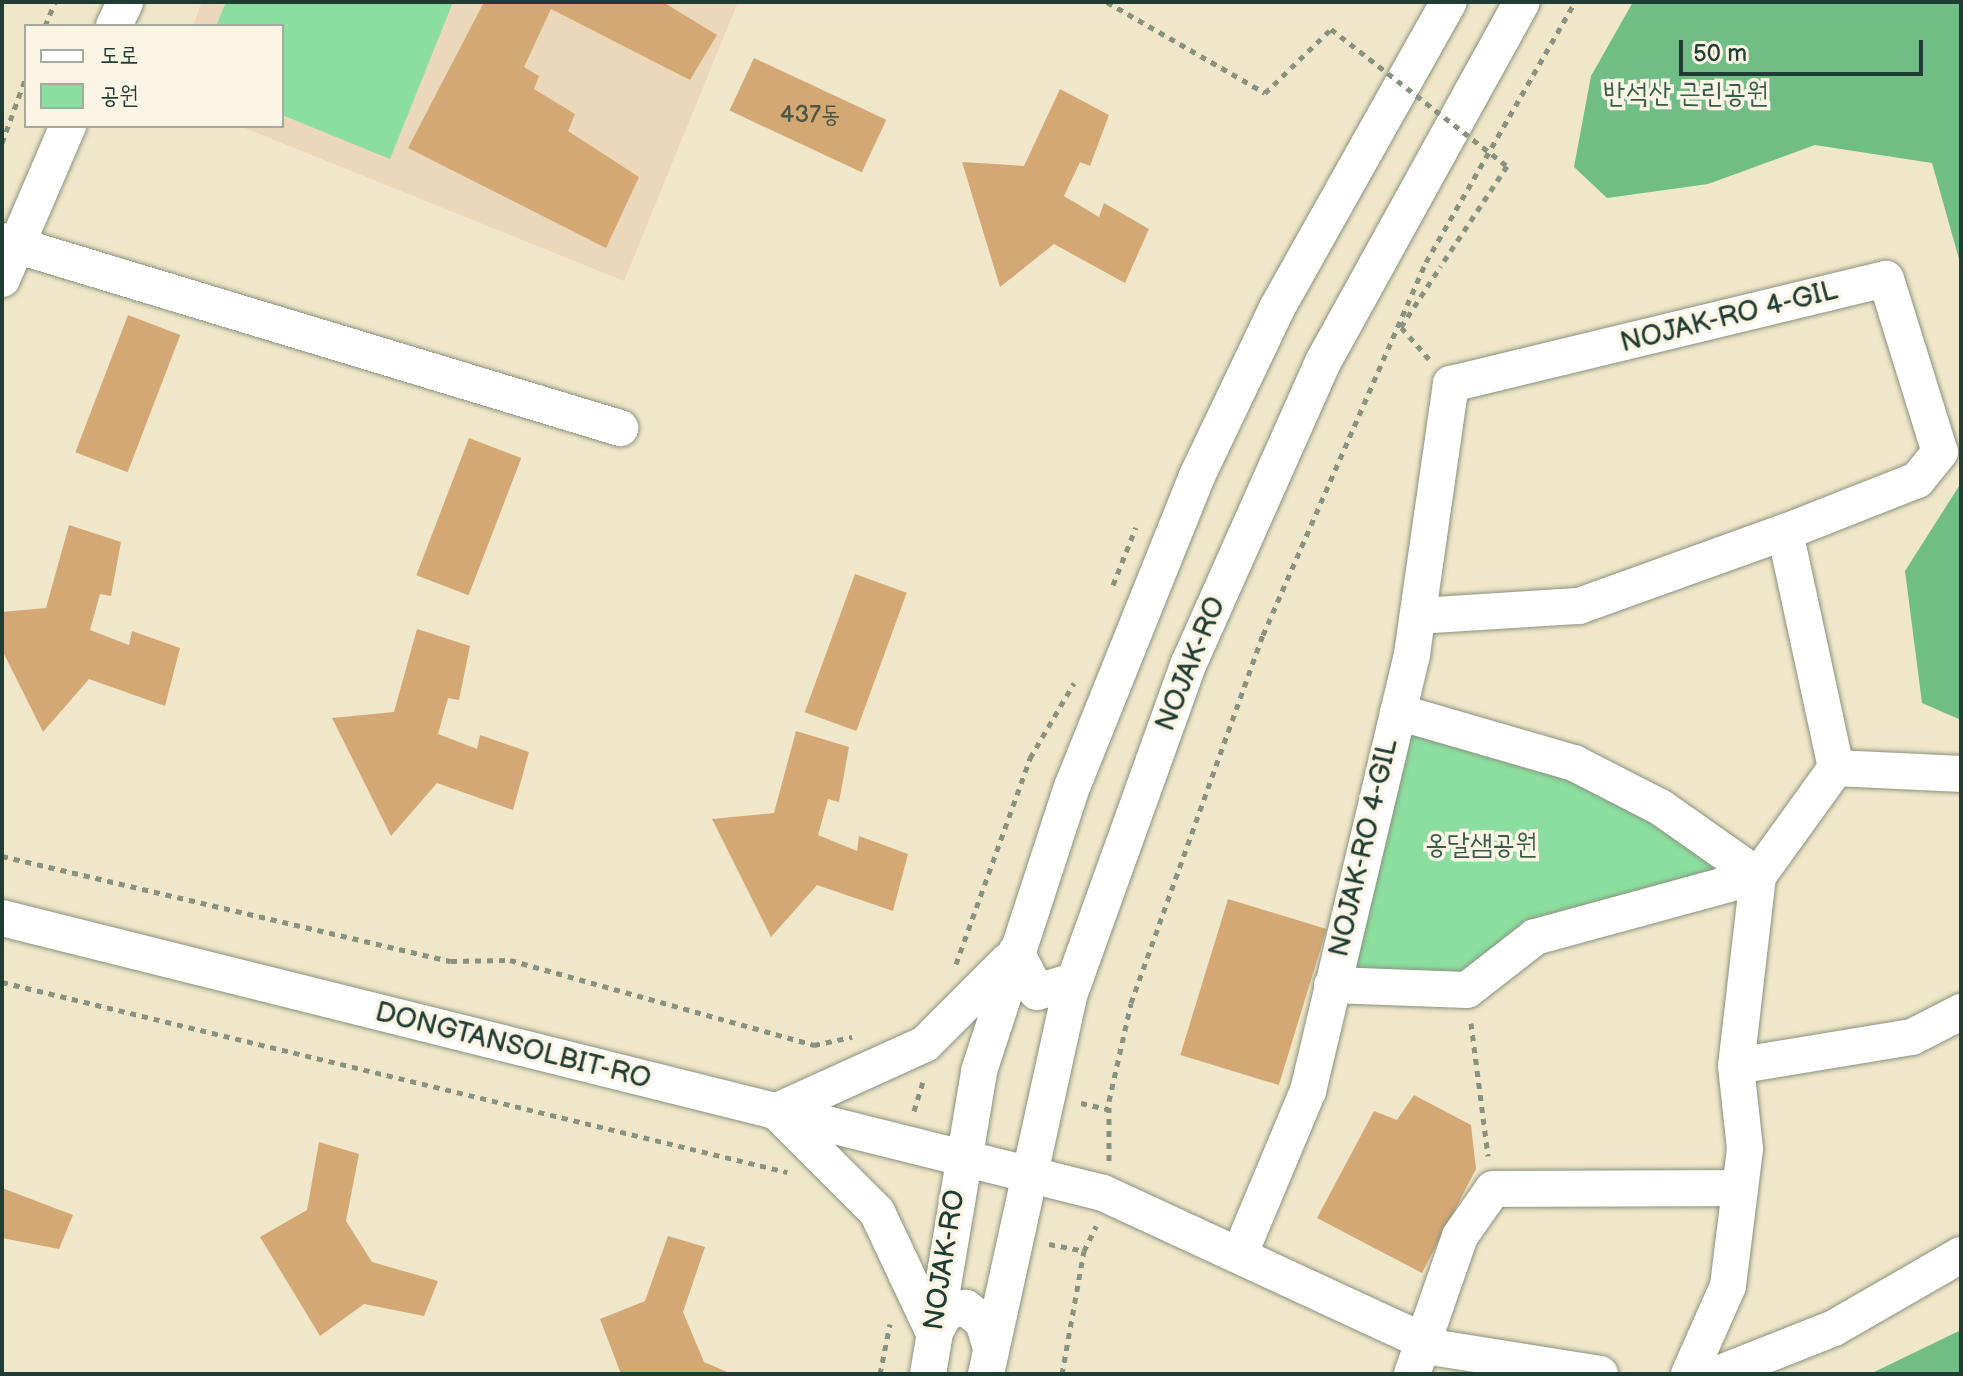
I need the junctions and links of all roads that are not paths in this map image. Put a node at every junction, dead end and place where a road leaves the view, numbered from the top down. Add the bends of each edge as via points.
1 (125, 2) edge
2 (1449, 2) edge
3 (1522, 2) edge
4 (115, 24) edge
5 (67, 128) edge
6 (8, 243) edge
7 (2, 279) edge
8 (620, 428) dead end
9 (1785, 532) junction
10 (1418, 616) junction
11 (1398, 712) junction
12 (1836, 768) junction
13 (1961, 774) edge
14 (1758, 876) junction
15 (2, 918) edge
16 (1016, 952) junction
17 (1074, 981) junction
18 (1332, 985) junction
19 (1961, 1012) edge
20 (1736, 1066) junction
21 (775, 1112) junction
22 (962, 1160) junction
23 (1024, 1175) junction
24 (1740, 1188) junction
25 (1241, 1251) junction
26 (1961, 1255) edge
27 (934, 1334) junction
28 (1419, 1339) junction
29 (988, 1361) edge
30 (928, 1374) edge
31 (1412, 1374) edge
32 (1600, 1374) edge
33 (1689, 1374) edge
34 (1718, 1374) edge

1 - 4 street
2 - 16 street, NOJAK-RO via 1284,294 1197,476 1111,684
3 - 17 street, NOJAK-RO via 1377,256 1271,474 1189,663
5 - 6 street
6 - 7 street
6 - 8 street
9 - 10 street, NOJAK-RO 4-GIL via 1579,606
9 - 10 street, NOJAK-RO 4-GIL via 1917,480 1940,452 1886,279 1451,384
9 - 12 street
10 - 11 street, NOJAK-RO 4-GIL
11 - 14 street, NOJAK-RO 4-GIL via 1574,763 1660,807
11 - 18 street, NOJAK-RO 4-GIL
12 - 13 street
12 - 14 street
14 - 18 street, NOJAK-RO 4-GIL via 1535,937 1467,990
14 - 20 street
15 - 21 street, DONGTANSOLBIT-RO
16 - 17 street via 1037,992
16 - 21 street via 925,1044
16 - 22 street, NOJAK-RO via 979,1071
17 - 23 street, NOJAK-RO
18 - 25 street, NOJAK-RO 4-GIL via 1308,1091
19 - 20 street via 1912,1037
20 - 24 street via 1745,1149
21 - 22 street, DONGTANSOLBIT-RO
21 - 27 street via 877,1212
22 - 23 street, DONGTANSOLBIT-RO
22 - 27 street, NOJAK-RO
23 - 25 street via 1103,1193
23 - 29 street, NOJAK-RO
24 - 28 street via 1493,1189 1460,1236
24 - 33 street via 1728,1286
25 - 28 street
26 - 34 street via 1834,1328
27 - 29 street via 946,1311 966,1308 983,1322
27 - 30 street, NOJAK-RO
28 - 31 street
28 - 32 street

